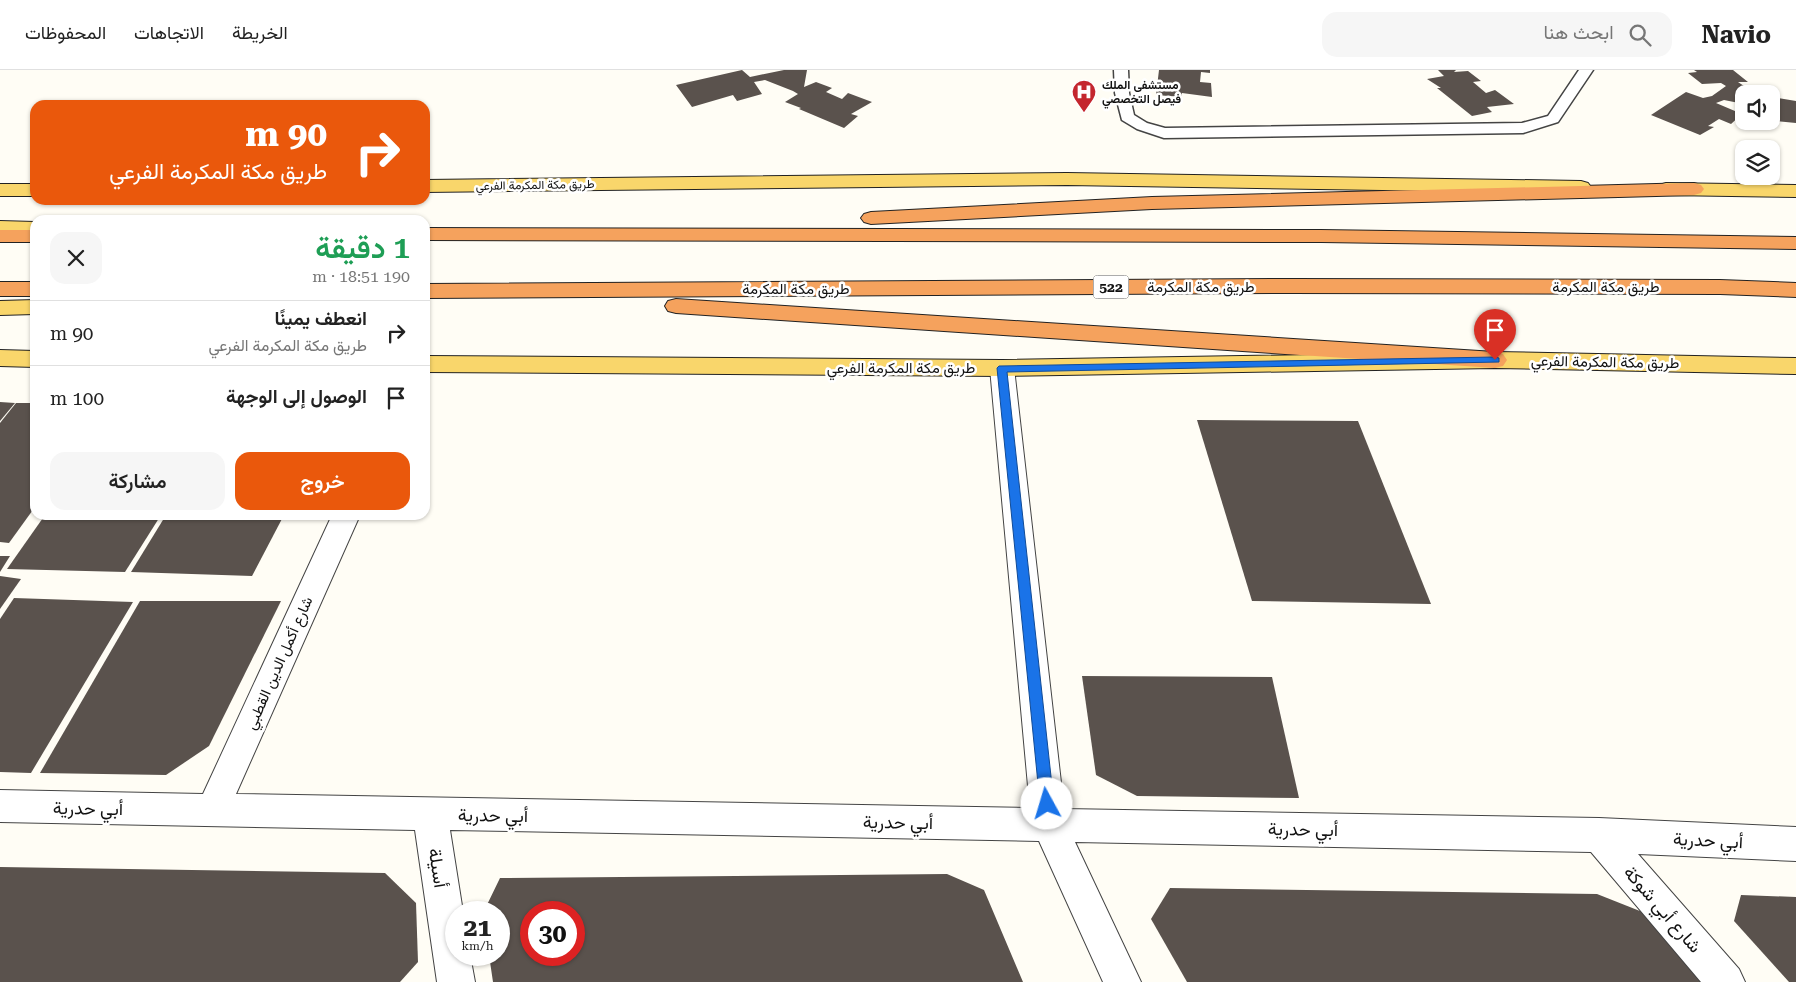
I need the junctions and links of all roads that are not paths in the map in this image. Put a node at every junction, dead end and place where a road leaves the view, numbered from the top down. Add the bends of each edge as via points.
1 (1121, 70) edge
2 (1586, 70) edge
3 (430, 186) edge
4 (1694, 189) junction
5 (0, 190) edge
6 (30, 190) edge
7 (1796, 191) edge
8 (0, 227) edge
9 (30, 228) edge
10 (430, 234) edge
11 (571, 234) junction
12 (0, 236) edge
13 (30, 236) edge
14 (1796, 243) edge
15 (0, 289) edge
16 (30, 289) edge
17 (1796, 290) edge
18 (431, 291) edge
19 (30, 307) edge
20 (0, 308) edge
21 (0, 358) edge
22 (30, 359) edge
23 (1495, 360) junction
24 (430, 364) edge
25 (1796, 366) edge
26 (1002, 368) junction
27 (344, 520) edge
28 (0, 806) edge
29 (212, 811) junction
30 (430, 814) junction
31 (1049, 824) junction
32 (1599, 835) junction
33 (1796, 844) edge
34 (456, 982) edge
35 (1122, 982) edge
36 (1726, 982) edge

1 - 2 lane via 1127,117 1164,133 1523,128 1553,120
3 - 4 main road, طريق مكة المكرمة الفرعي via 1067,180
4 - 7 main road, طريق مكة المكرمة الفرعي
4 - 11 highway via 1152,203
5 - 6 main road
8 - 9 main road
10 - 11 highway
11 - 14 highway via 1320,236
12 - 13 highway
15 - 16 highway
17 - 18 highway, طريق مكة المكرمة / 522 via 1280,286
18 - 23 highway
19 - 20 main road
21 - 22 main road
23 - 25 main road, طريق مكة المكرمة الفرعي
23 - 26 main road, طريق مكة المكرمة الفرعي
24 - 26 main road, طريق مكة المكرمة الفرعي
26 - 31 street
27 - 29 street, شارع أكمل الدين القطبي
28 - 29 street, أبي حدرية
29 - 30 street, أبي حدرية
30 - 31 street, أبي حدرية
30 - 34 street, أسيلة
31 - 32 street, أبي حدرية
31 - 35 street
32 - 33 street, أبي حدرية
32 - 36 street, شارع أبي شوكة

